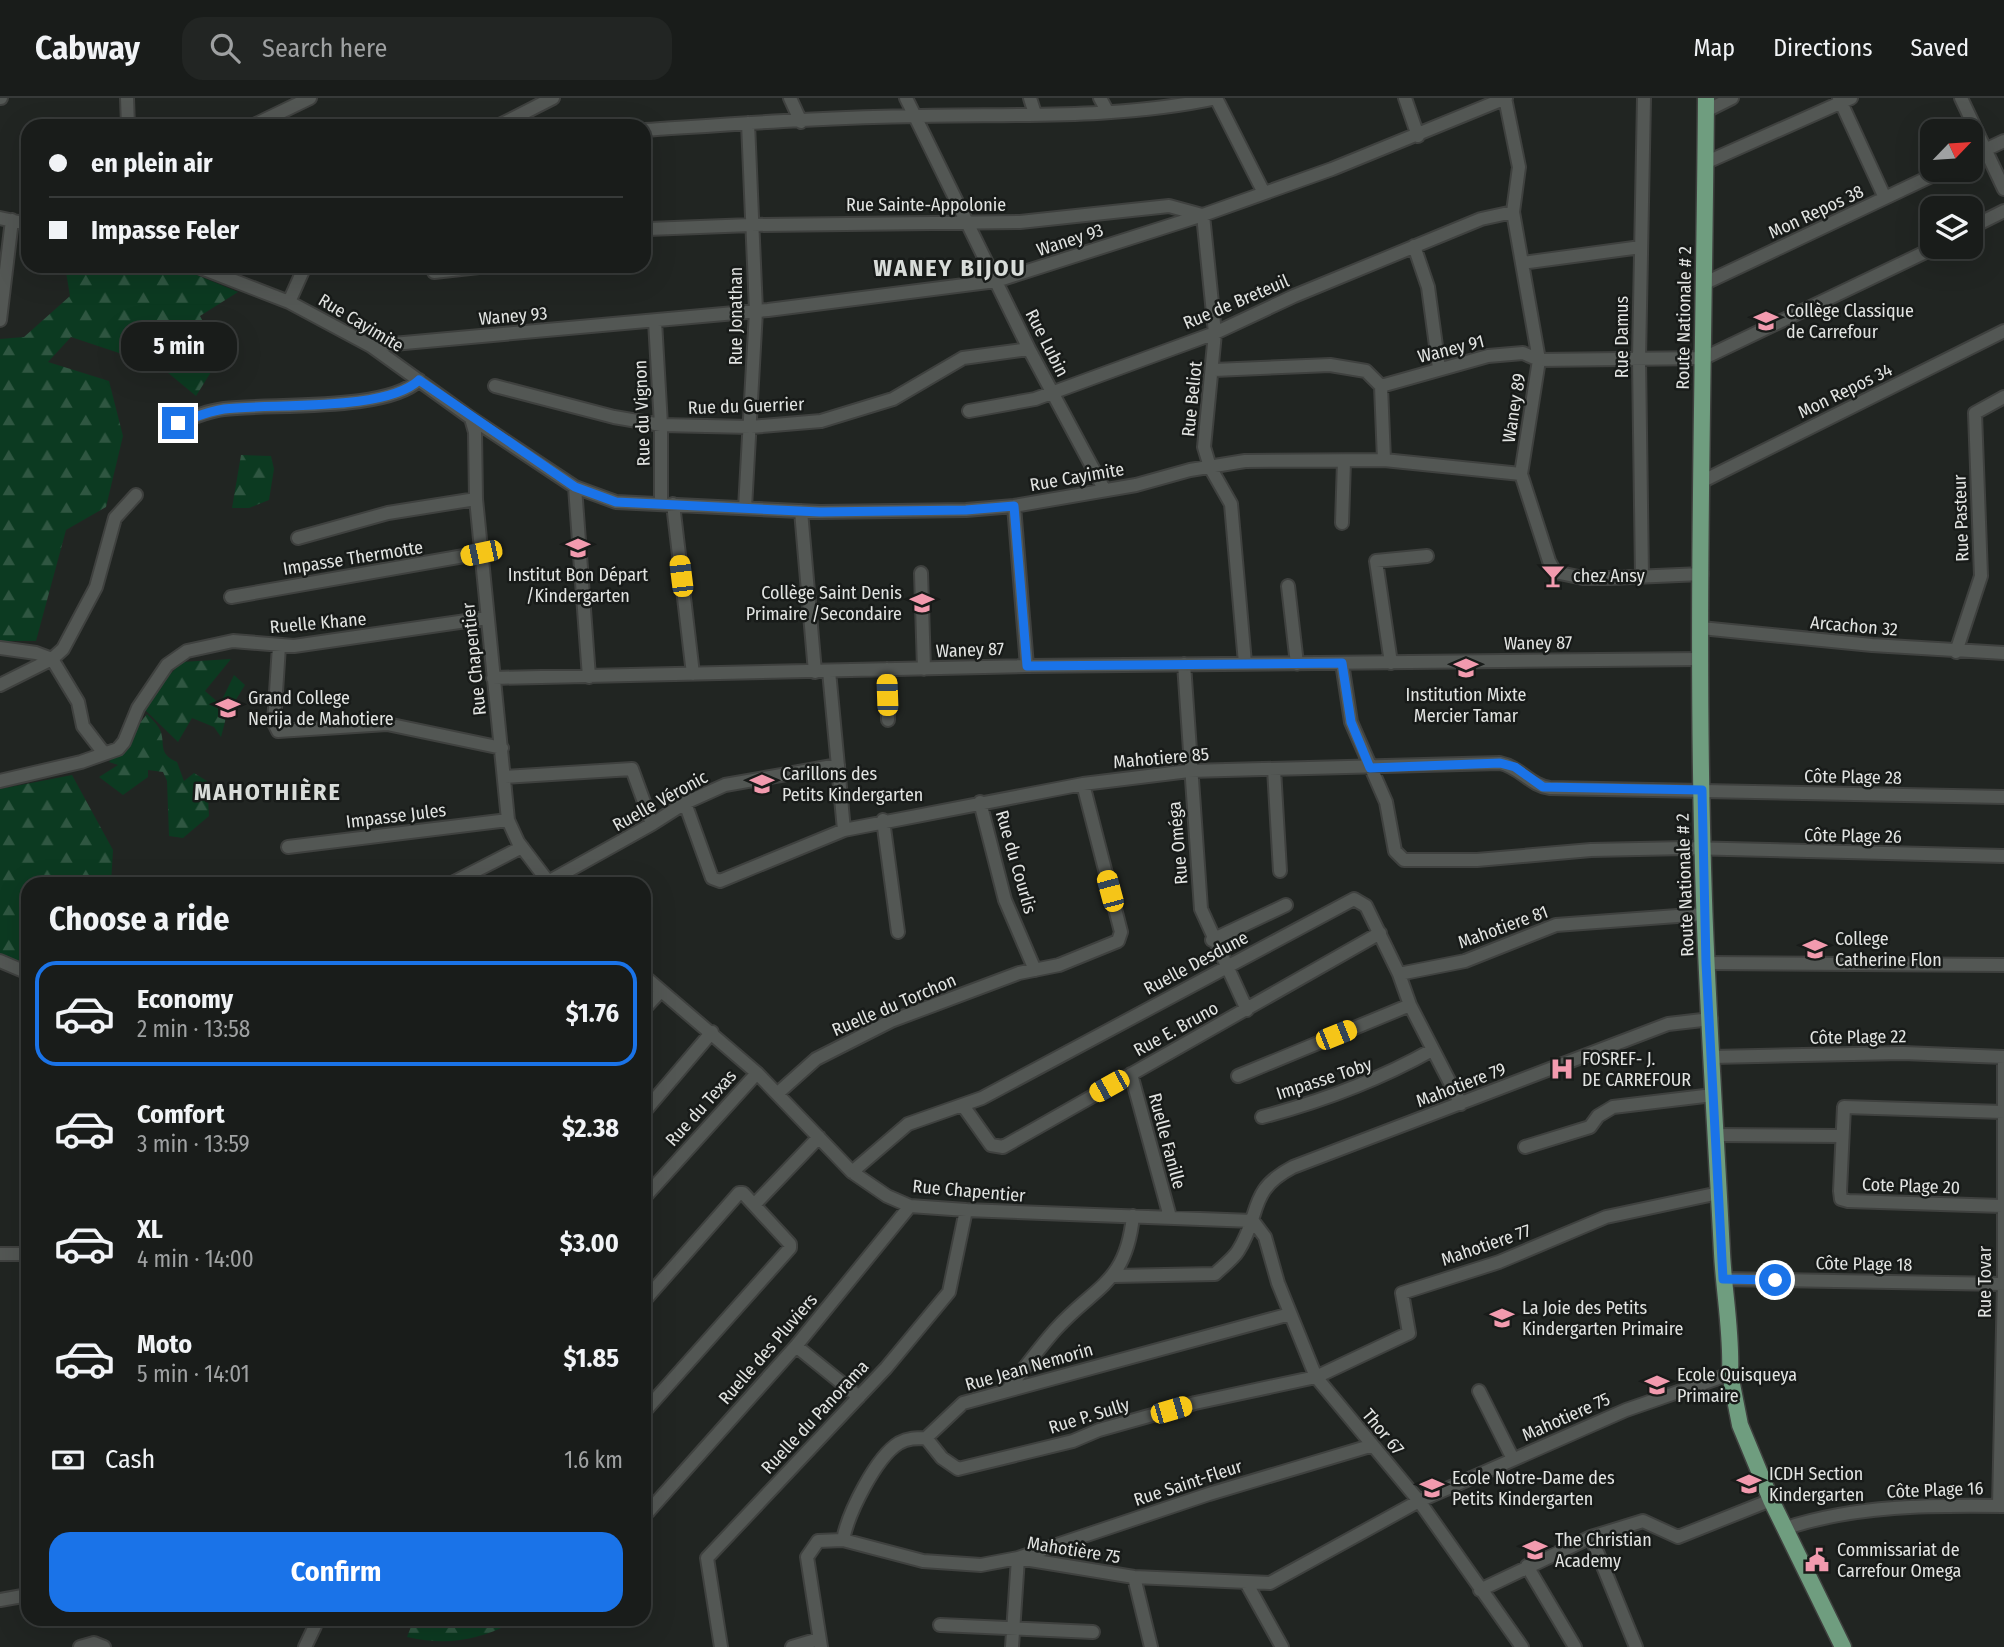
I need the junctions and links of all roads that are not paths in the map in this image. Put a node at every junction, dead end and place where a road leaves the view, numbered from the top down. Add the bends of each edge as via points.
1 (127, 98) edge
2 (310, 98) edge
3 (553, 98) edge
4 (790, 98) edge
5 (906, 98) edge
6 (1030, 98) edge
7 (1100, 98) edge
8 (1216, 98) edge
9 (1405, 98) edge
10 (1506, 98) edge
11 (1644, 98) edge
12 (1732, 98) edge
13 (1961, 98) edge
14 (1844, 100) edge
15 (1706, 105) edge
16 (1107, 111) junction
17 (1035, 114) junction
18 (915, 116) junction
19 (128, 119) edge
20 (266, 119) edge
21 (512, 119) edge
22 (801, 122) junction
23 (748, 123) junction
24 (651, 130) edge
25 (1418, 136) junction
26 (2004, 141) edge
27 (1986, 149) junction
28 (1983, 150) edge
29 (1707, 162) junction
30 (1920, 181) edge
31 (2004, 189) edge
32 (1264, 193) junction
33 (1885, 198) junction
34 (2004, 211) edge
35 (1513, 212) junction
36 (1203, 215) junction
37 (6, 219) edge
38 (965, 220) junction
39 (1983, 222) edge
40 (751, 225) junction
41 (651, 229) edge
42 (1414, 246) junction
43 (1641, 247) junction
44 (1920, 255) edge
45 (1522, 263) junction
46 (224, 273) edge
47 (302, 273) edge
48 (996, 281) junction
49 (1703, 284) junction
50 (289, 302) junction
51 (756, 311) junction
52 (0, 320) edge
53 (656, 321) junction
54 (2004, 331) edge
55 (1215, 333) junction
56 (371, 346) junction
57 (1029, 349) junction
58 (1703, 358) junction
59 (1639, 359) junction
60 (1539, 360) junction
61 (1439, 368) junction
62 (1214, 370) junction
63 (419, 380) junction
64 (495, 386) dead end
65 (1381, 386) junction
66 (1053, 393) junction
67 (2004, 397) edge
68 (969, 411) dead end
69 (471, 418) junction
70 (178, 423) dead end
71 (661, 425) junction
72 (751, 428) junction
73 (1384, 460) junction
74 (1344, 461) junction
75 (1210, 467) junction
76 (1521, 474) junction
77 (1701, 482) junction
78 (575, 487) junction
79 (1104, 489) junction
80 (136, 495) dead end
81 (476, 499) junction
82 (667, 503) junction
83 (1014, 506) junction
84 (744, 508) junction
85 (801, 511) junction
86 (1342, 523) dead end
87 (298, 538) dead end
88 (481, 553) junction
89 (1427, 556) dead end
90 (921, 572) dead end
91 (1702, 574) junction
92 (1642, 577) junction
93 (1288, 586) dead end
94 (231, 597) dead end
95 (487, 618) junction
96 (1702, 628) junction
97 (279, 646) junction
98 (0, 648) edge
99 (1956, 652) junction
100 (2004, 653) edge
101 (52, 659) junction
102 (1700, 659) junction
103 (1245, 663) junction
104 (1342, 663) junction
105 (1391, 663) junction
106 (1184, 664) junction
107 (1297, 664) junction
108 (1027, 666) junction
109 (887, 669) junction
110 (924, 669) junction
111 (829, 671) junction
112 (815, 672) junction
113 (693, 674) junction
114 (589, 677) junction
115 (494, 678) junction
116 (0, 685) edge
117 (888, 720) dead end
118 (502, 748) junction
119 (103, 752) junction
120 (838, 765) junction
121 (1370, 768) junction
122 (1274, 769) junction
123 (1189, 771) junction
124 (505, 777) junction
125 (0, 781) edge
126 (1083, 784) junction
127 (1702, 790) junction
128 (2004, 797) edge
129 (980, 802) junction
130 (685, 803) junction
131 (508, 820) junction
132 (883, 820) junction
133 (652, 824) junction
134 (845, 830) junction
135 (288, 847) dead end
136 (522, 847) junction
137 (1702, 850) junction
138 (2004, 856) edge
139 (1280, 871) dead end
140 (464, 877) edge
141 (544, 877) edge
142 (559, 877) edge
143 (1286, 905) dead end
144 (1704, 914) junction
145 (898, 932) dead end
146 (1380, 933) junction
147 (1212, 940) junction
148 (0, 961) edge
149 (1706, 963) junction
150 (2004, 965) edge
151 (1226, 967) junction
152 (1035, 970) junction
153 (21, 971) edge
154 (1399, 974) junction
155 (651, 982) edge
156 (661, 991) junction
157 (651, 1002) edge
158 (1410, 1005) junction
159 (1247, 1010) junction
160 (1711, 1019) junction
161 (712, 1032) junction
162 (1432, 1050) junction
163 (1712, 1057) junction
164 (2004, 1057) edge
165 (757, 1073) junction
166 (1130, 1074) junction
167 (1238, 1076) dead end
168 (778, 1093) junction
169 (1713, 1095) junction
170 (651, 1104) edge
171 (1461, 1104) junction
172 (964, 1107) junction
173 (2003, 1112) edge
174 (1262, 1117) dead end
175 (1717, 1135) junction
176 (1840, 1136) junction
177 (819, 1137) junction
178 (1525, 1147) dead end
179 (852, 1172) junction
180 (651, 1190) edge
181 (1719, 1193) junction
182 (754, 1205) junction
183 (910, 1206) junction
184 (2002, 1206) junction
185 (966, 1210) junction
186 (1133, 1216) junction
187 (1170, 1217) junction
188 (1253, 1221) junction
189 (0, 1254) edge
190 (21, 1254) edge
191 (1114, 1276) junction
192 (1723, 1279) junction
193 (2004, 1284) edge
194 (651, 1293) edge
195 (1290, 1314) junction
196 (796, 1346) junction
197 (1730, 1374) junction
198 (1316, 1377) junction
199 (1008, 1389) junction
200 (1479, 1391) dead end
201 (859, 1397) junction
202 (651, 1404) edge
203 (926, 1438) junction
204 (1370, 1446) junction
205 (1513, 1459) junction
206 (1771, 1500) junction
207 (1419, 1501) junction
208 (2001, 1506) edge
209 (651, 1509) edge
210 (1786, 1528) junction
211 (1591, 1537) junction
212 (843, 1540) junction
213 (1018, 1558) junction
214 (1527, 1566) junction
215 (1134, 1577) junction
216 (1247, 1584) junction
217 (1480, 1590) junction
218 (21, 1596) edge
219 (0, 1600) edge
220 (940, 1625) dead end
221 (315, 1626) edge
222 (1014, 1628) junction
223 (1093, 1632) dead end
224 (820, 1643) edge
225 (307, 1644) edge
226 (1837, 1646) edge
227 (80, 1647) edge
228 (104, 1647) edge
229 (721, 1647) edge
230 (792, 1647) edge
231 (1012, 1647) edge
232 (1151, 1647) edge
233 (1282, 1647) edge
234 (1522, 1647) edge
235 (1575, 1647) edge
236 (1636, 1647) edge

1 - 19 street
2 - 20 street
3 - 21 street
4 - 22 street
5 - 18 street, Rue Lubin
6 - 17 street
7 - 16 street
8 - 16 street via 1181,106
8 - 32 street
9 - 25 street
10 - 25 street, Waney 93
10 - 35 street, Waney 89 via 1519,167
11 - 43 street, Rue Damus
12 - 15 street
13 - 27 street
14 - 29 street
14 - 33 street
15 - 29 main road, Route Nationale # 2
16 - 17 street
17 - 18 street
18 - 22 street
18 - 38 street, Rue Lubin
22 - 23 street
23 - 24 street
23 - 40 street, Rue Jonathan
25 - 32 street, Waney 93
26 - 27 street
27 - 28 street
27 - 31 street
29 - 49 main road, Route Nationale # 2
30 - 33 street, Mon Repos 38
32 - 36 street, Waney 93
33 - 49 street, Mon Repos 38
34 - 39 street
35 - 42 street, Rue de Breteuil via 1481,219
35 - 45 street, Waney 89
36 - 38 street, Rue Sainte-Appolonie via 1170,206 1020,222
36 - 48 street, Waney 93
36 - 55 street, Rue Beliot
37 - 52 street
38 - 40 street, Rue Sainte-Appolonie
38 - 48 street, Rue Lubin
40 - 41 street, Rue Sainte-Appolonie
40 - 51 street, Rue Jonathan
42 - 55 street, Rue de Breteuil
42 - 61 street via 1428,287
43 - 45 street
43 - 59 street, Rue Damus
44 - 58 street
45 - 60 street, Waney 89
46 - 50 street, Rue Cayimite
47 - 50 street
48 - 51 street, Waney 93
48 - 57 street, Rue Lubin
49 - 58 main road, Route Nationale # 2
50 - 56 street, Rue Cayimite
51 - 53 street, Waney 93
51 - 72 street, Rue Jonathan
53 - 56 street, Waney 93
53 - 71 street, Rue du Vignon
54 - 77 street, Mon Repos 34
55 - 62 street, Rue Beliot
55 - 66 street, Rue de Breteuil
56 - 63 street, Rue Cayimite
57 - 66 street, Rue Lubin
57 - 72 street, Rue du Guerrier via 963,358 894,399 821,421
58 - 59 street, Waney 91
58 - 77 main road, Route Nationale # 2
59 - 60 street, Waney 91
59 - 92 street, Rue Damus
60 - 61 street, Waney 91 via 1523,353
60 - 76 street, Waney 89
61 - 65 street, Waney 91
62 - 65 street via 1330,365 1366,371
62 - 75 street, Rue Beliot via 1204,447
63 - 69 street, Rue Cayimite
63 - 70 street via 396,393 306,406 224,409
64 - 71 street, Rue du Guerrier
65 - 73 street
66 - 68 street, Rue de Breteuil
66 - 79 street, Rue Lubin
67 - 99 street, Rue Pasteur via 1975,413 1981,576
69 - 78 street, Rue Cayimite
69 - 81 street, Rue Chapentier
71 - 72 street, Rue du Guerrier
71 - 82 street, Rue du Vignon
72 - 84 street, Rue Jonathan
73 - 74 street, Rue Cayimite
73 - 76 street, Rue Cayimite
74 - 75 street, Rue Cayimite via 1245,461
74 - 86 street
75 - 79 street, Rue Cayimite
75 - 103 street, Rue Beliot via 1231,504
76 - 92 street, Waney 89 via 1555,572 1583,578
77 - 91 main road, Route Nationale # 2
78 - 82 street, Rue Cayimite via 616,502
78 - 114 street
79 - 83 street, Rue Cayimite
80 - 101 street via 116,518 92,596 63,649
81 - 87 street via 387,513
81 - 88 street, Rue Chapentier
82 - 84 street, Rue Cayimite
82 - 113 street, Rue du Vignon
83 - 85 street, Rue Cayimite
83 - 108 street
84 - 85 street, Rue Cayimite
85 - 112 street
88 - 94 street, Impasse Thermotte
88 - 95 street, Rue Chapentier
89 - 105 street via 1376,561
90 - 110 street
91 - 92 street, Waney 89
91 - 96 main road, Route Nationale # 2
93 - 107 street
95 - 97 street, Ruelle Khane
95 - 115 street, Rue Chapentier
96 - 99 street, Arcachon 32
96 - 102 main road, Route Nationale # 2
97 - 118 street via 274,723 278,731 387,724
97 - 119 street, Ruelle Khane via 233,641 176,657 138,708 118,750
98 - 101 street
99 - 100 street, Arcachon 32
101 - 116 street
101 - 119 street via 78,702 83,726
102 - 105 street, Waney 87
102 - 127 main road, Route Nationale # 2
103 - 106 street, Waney 87
103 - 107 street, Waney 87
104 - 105 street, Waney 87
104 - 107 street, Waney 87
104 - 121 street via 1351,722
106 - 108 street, Waney 87
106 - 123 street, Rue Oméga
108 - 110 street, Waney 87
109 - 110 street, Waney 87
109 - 111 street, Waney 87
109 - 117 street
111 - 112 street, Waney 87
111 - 120 street
112 - 113 street, Waney 87
113 - 114 street, Waney 87
114 - 115 street, Waney 87
115 - 118 street, Rue Chapentier
118 - 124 street, Rue Chapentier
119 - 125 street, Ruelle Khane via 81,762
120 - 130 street, Ruelle Véronic via 725,785
120 - 134 street
121 - 122 street, Mahotiere 85
121 - 127 street, Mahotiere 85 via 1500,763 1515,767 1543,787
121 - 137 street, Côte Plage 26 via 1389,813 1392,843 1404,860 1477,860 1591,850
122 - 123 street, Mahotiere 85
122 - 139 street
123 - 126 street, Mahotiere 85
123 - 147 street, Rue Oméga via 1201,909
124 - 131 street, Rue Chapentier
124 - 133 street via 632,769
126 - 129 street, Mahotiere 85
126 - 152 street, Ruelle du Torchon via 1120,937 1059,965
127 - 128 street, Côte Plage 28
127 - 137 main road, Route Nationale # 2
129 - 132 street, Mahotiere 85
129 - 152 street, Rue du Courlis via 1005,900
130 - 133 street, Ruelle Véronic
130 - 134 street, Mahotiere 85 via 715,880
131 - 135 street, Impasse Jules
131 - 136 street, Rue Chapentier
132 - 134 street, Mahotiere 85
132 - 145 street
133 - 142 street, Ruelle Véronic
136 - 140 street
136 - 141 street, Rue Chapentier
137 - 138 street, Côte Plage 26
137 - 144 main road, Route Nationale # 2
143 - 147 street
144 - 149 main road, Route Nationale # 2
144 - 154 street, Mahotiere 81 via 1556,925 1465,961
146 - 151 street, Ruelle Desdune via 1366,906 1354,899
146 - 154 street, Ruelle Desdune
146 - 159 street, Rue E. Bruno
147 - 151 street, Rue Oméga
148 - 153 street
149 - 150 street
149 - 160 main road, Route Nationale # 2
151 - 159 street, Rue Oméga
151 - 172 street, Ruelle Desdune
152 - 168 street, Ruelle du Torchon via 891,1021 816,1059
154 - 158 street, Ruelle Desdune
155 - 156 street, Rue Chapentier
156 - 157 street
156 - 161 street, Rue Chapentier
158 - 162 street, Ruelle Desdune
158 - 167 street
159 - 166 street, Rue E. Bruno
160 - 163 main road, Route Nationale # 2
160 - 171 street, Mahotiere 79 via 1668,1024
161 - 165 street, Rue Chapentier
161 - 170 street
162 - 171 street, Ruelle Desdune
162 - 174 street, Impasse Toby via 1385,1077 1328,1100
163 - 164 street, Côte Plage 22 via 1903,1053
163 - 169 main road, Route Nationale # 2
164 - 173 street, Rue Tovar
165 - 168 street, Rue Chapentier
165 - 180 street, Rue du Texas
166 - 172 street, Rue E. Bruno via 1003,1147 991,1145
166 - 187 street, Ruelle Fanille
168 - 177 street, Rue Chapentier
169 - 175 main road, Route Nationale # 2
169 - 178 street via 1613,1107 1590,1128
171 - 188 street, Mahotiere 79 via 1277,1175 1257,1199
172 - 179 street, Ruelle Desdune via 908,1124
173 - 176 street, Cote Plage 20 via 1847,1105 1841,1110
173 - 184 street, Rue Tovar
175 - 176 street
175 - 181 main road, Route Nationale # 2
176 - 184 street, Cote Plage 20 via 1840,1195 1844,1201
177 - 179 street, Rue Chapentier
177 - 182 street
179 - 183 street, Rue Chapentier
181 - 192 main road, Route Nationale # 2
181 - 198 street, Mahotiere 77 via 1606,1217 1499,1262 1402,1293 1409,1333
182 - 194 street via 738,1193
182 - 202 street via 790,1248
183 - 185 street, Rue Chapentier
183 - 196 street, Ruelle des Pluviers
184 - 193 street, Rue Tovar
185 - 186 street, Rue Chapentier
185 - 201 street, Ruelle du Panorama via 949,1292
186 - 187 street, Rue Chapentier
186 - 191 street via 1130,1246
187 - 188 street, Rue Chapentier
188 - 191 street, Mahotiere 79 via 1237,1253 1215,1274
188 - 195 street, Thor 67 via 1265,1237
189 - 190 street
191 - 199 street via 1058,1328
192 - 193 street, Côte Plage 18
192 - 197 main road, Route Nationale # 2
193 - 208 street, Rue Tovar
195 - 198 street, Thor 67
195 - 199 street, Rue Jean Nemorin
196 - 201 street
196 - 209 street, Ruelle des Pluviers
197 - 205 street, Mahotiere 75 via 1626,1410
197 - 206 main road, Route Nationale # 2 via 1740,1426
198 - 203 street, Rue P. Sully via 1195,1403 1073,1441 958,1469
198 - 204 street, Thor 67
199 - 203 street, Rue Jean Nemorin via 963,1403
200 - 205 street
201 - 229 street, Ruelle du Panorama via 707,1559
203 - 212 street, Rue Jean Nemorin via 898,1443 860,1491 846,1520
204 - 207 street, Thor 67
204 - 213 street, Rue Saint-Fleur
205 - 207 street, Mahotiere 75
206 - 210 main road, Route Nationale # 2
206 - 211 street via 1678,1537 1643,1521
207 - 216 street, Mahotière 75 via 1270,1583
207 - 217 street, Thor 67
208 - 210 street, Côte Plage 16 via 1908,1506 1825,1516
210 - 226 main road, Route Nationale # 2
211 - 214 street
211 - 236 street
212 - 213 street, Mahotière 75 via 923,1561 981,1565
212 - 224 street via 818,1541 807,1557
213 - 215 street, Mahotière 75
213 - 222 street
214 - 217 street
214 - 235 street
215 - 216 street, Mahotière 75
215 - 232 street
216 - 233 street
217 - 234 street, Thor 67
218 - 219 street
220 - 222 street
221 - 225 street
222 - 223 street
222 - 231 street
224 - 230 street
227 - 228 street via 94,1643

